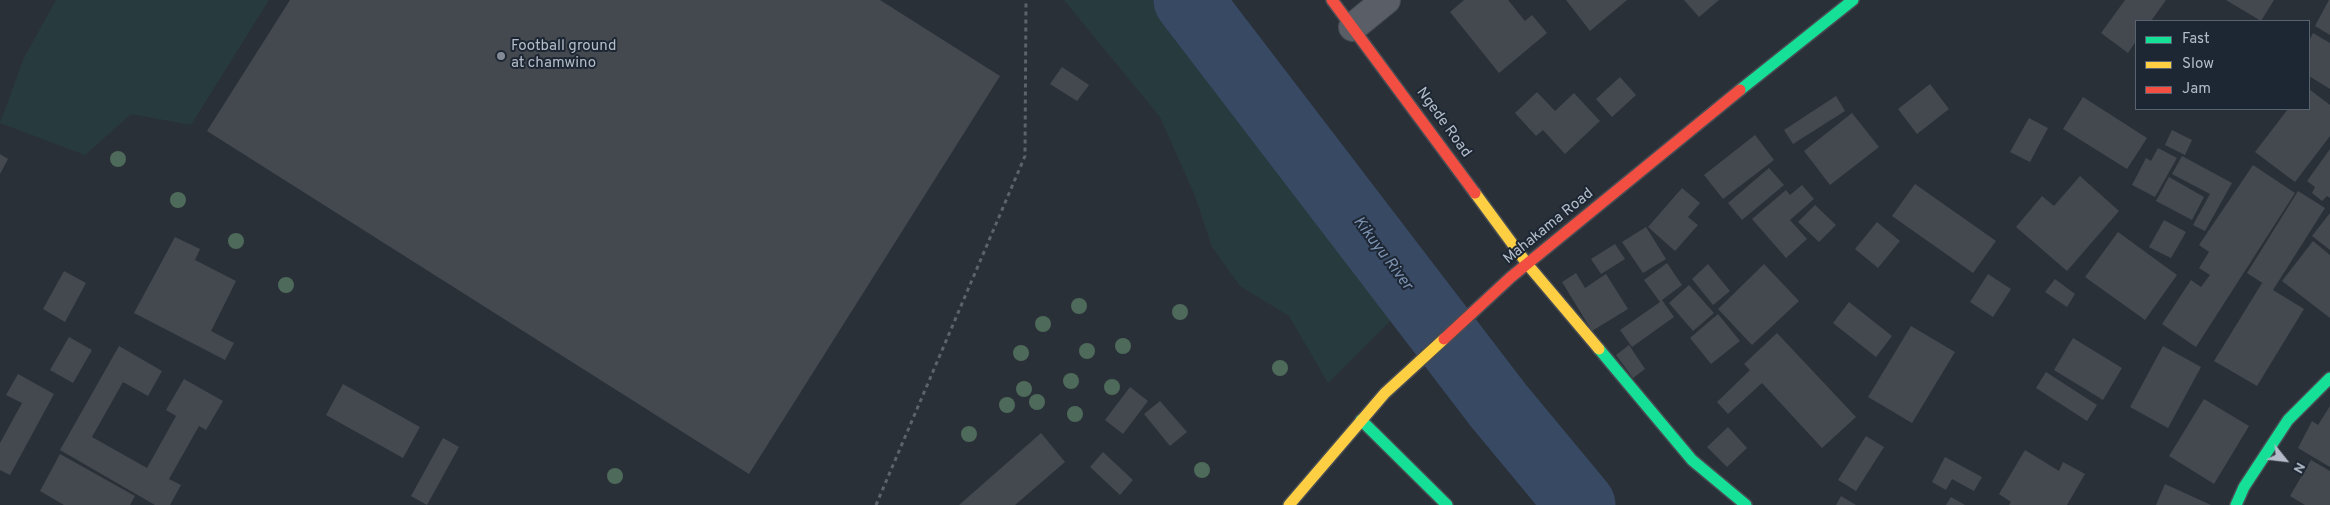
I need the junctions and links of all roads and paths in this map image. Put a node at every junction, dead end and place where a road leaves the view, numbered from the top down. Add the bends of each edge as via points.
1 (1026, 0) edge
2 (1332, 0) edge
3 (1386, 0) edge
4 (1853, 0) edge
5 (1353, 27) junction
6 (1528, 265) junction
7 (2330, 378) edge
8 (1361, 420) junction
9 (876, 505) edge
10 (1288, 505) edge
11 (1446, 505) edge
12 (1746, 505) edge
13 (2236, 505) edge

1 - 9 path via 1025,156
2 - 5 street, Ngede Road
3 - 5 street
4 - 6 street, Mahakama Road
5 - 6 street, Ngede Road
6 - 8 street, Mahakama Road via 1385,393
6 - 12 street, Ngede Road via 1692,460
7 - 13 street via 2288,420 2244,487
8 - 10 street, Mahakama Road
8 - 11 street

